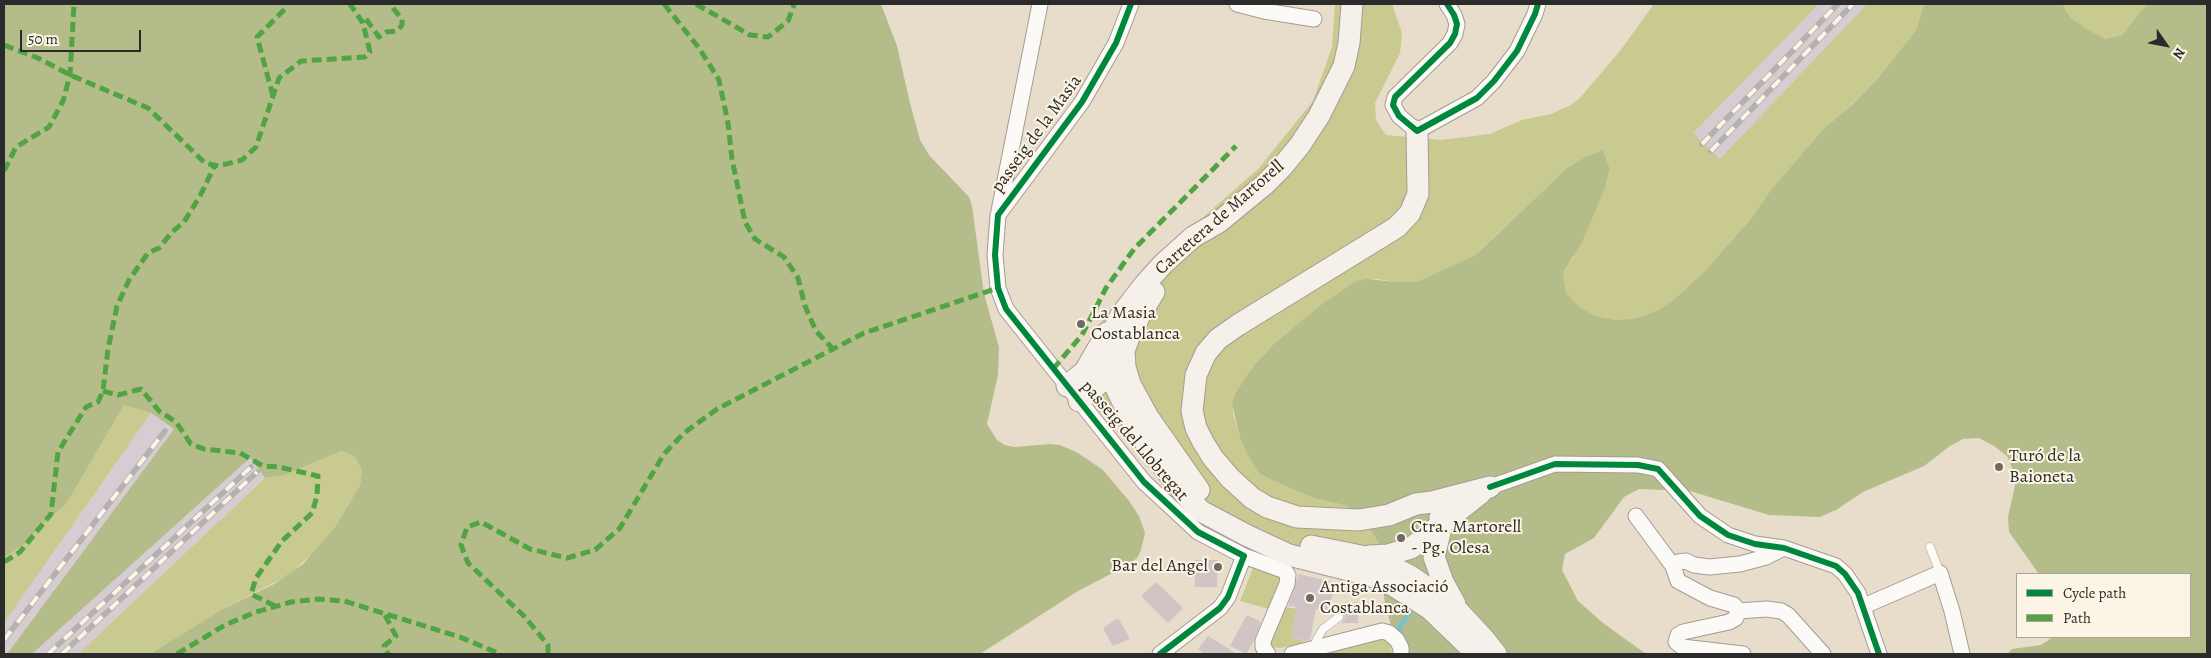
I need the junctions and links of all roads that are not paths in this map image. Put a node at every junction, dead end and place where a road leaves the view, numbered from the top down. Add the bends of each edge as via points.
1 (1040, 4) edge
2 (1131, 4) edge
3 (1237, 4) edge
4 (1352, 4) edge
5 (1447, 4) edge
6 (1538, 4) edge
7 (1314, 19) dead end
8 (1417, 131) junction
9 (998, 215) junction
10 (1219, 222) junction
11 (1121, 316) junction
12 (1129, 337) junction
13 (1085, 371) junction
14 (1109, 373) junction
15 (1073, 393) junction
16 (1148, 417) junction
17 (1490, 487) junction
18 (1432, 502) junction
19 (1636, 516) dead end
20 (1442, 524) junction
21 (1226, 525) junction
22 (1930, 547) dead end
23 (1411, 548) junction
24 (1784, 548) junction
25 (1244, 556) junction
26 (1434, 556) junction
27 (1365, 565) junction
28 (1672, 566) junction
29 (1940, 573) junction
30 (1410, 576) junction
31 (1864, 606) junction
32 (1430, 608) junction
33 (1738, 611) junction
34 (1459, 612) junction
35 (1339, 617) dead end
36 (1315, 648) junction
37 (1160, 654) edge
38 (1268, 654) edge
39 (1292, 654) edge
40 (1401, 654) edge
41 (1477, 654) edge
42 (1496, 654) edge
43 (1743, 654) edge
44 (1823, 654) edge
45 (1879, 654) edge
46 (1962, 654) edge

1 - 9 street
2 - 9 street, passeig de la Masia via 1116,44 1082,102
3 - 7 street
4 - 10 main road, Carretera de Martorell via 1350,43 1344,66 1319,116 1282,167
5 - 8 street via 1457,24 1455,34 1450,43 1395,97 1392,105 1399,116
6 - 8 street via 1517,51 1494,81 1477,98
8 - 18 main road via 1418,194 1410,212 1397,226 1218,340 1206,353 1198,370 1192,410 1203,442 1230,478 1252,498 1279,512 1312,518 1359,520
9 - 15 street, passeig de la Masia via 995,255 998,288 1006,309
10 - 11 main road, Carretera de Martorell via 1193,237 1163,264
10 - 12 main road via 1162,282
11 - 13 main road
11 - 14 main road, Carretera de Martorell via 1109,343
12 - 14 main road
12 - 16 main road via 1124,351 1125,367 1130,384
13 - 14 main road via 1094,369
13 - 15 main road
14 - 15 main road
14 - 16 main road via 1120,381
14 - 21 main road, Carretera de Martorell via 1129,415 1170,476 1201,511
15 - 25 street, passeig del Llobregat via 1144,482 1171,509 1200,533
16 - 21 main road
17 - 18 main road
17 - 20 main road
17 - 24 street via 1555,464 1638,465 1658,469 1700,516 1728,535 1755,544
18 - 20 main road
19 - 28 street
20 - 23 main road
20 - 26 main road
21 - 27 main road, Carretera de Martorell via 1289,555
22 - 29 lane
23 - 27 main road
23 - 30 main road
24 - 28 street via 1740,564 1709,567 1686,561
24 - 31 street via 1836,566 1853,584
25 - 37 street via 1228,597 1220,608
25 - 38 street, passeig del Llobregat via 1288,575 1263,641
26 - 30 main road
26 - 34 main road
27 - 30 main road via 1384,563
27 - 32 main road, Carretera de Martorell
28 - 33 street via 1678,581 1734,606
29 - 31 street
29 - 46 street
30 - 32 main road
30 - 34 main road
31 - 45 street
32 - 41 main road, Carretera de Martorell
33 - 43 street via 1736,618 1729,622 1683,632 1676,642 1682,647
33 - 44 street via 1781,611
34 - 42 main road
35 - 36 lane via 1323,629
36 - 39 street
36 - 40 street via 1382,630 1397,640

